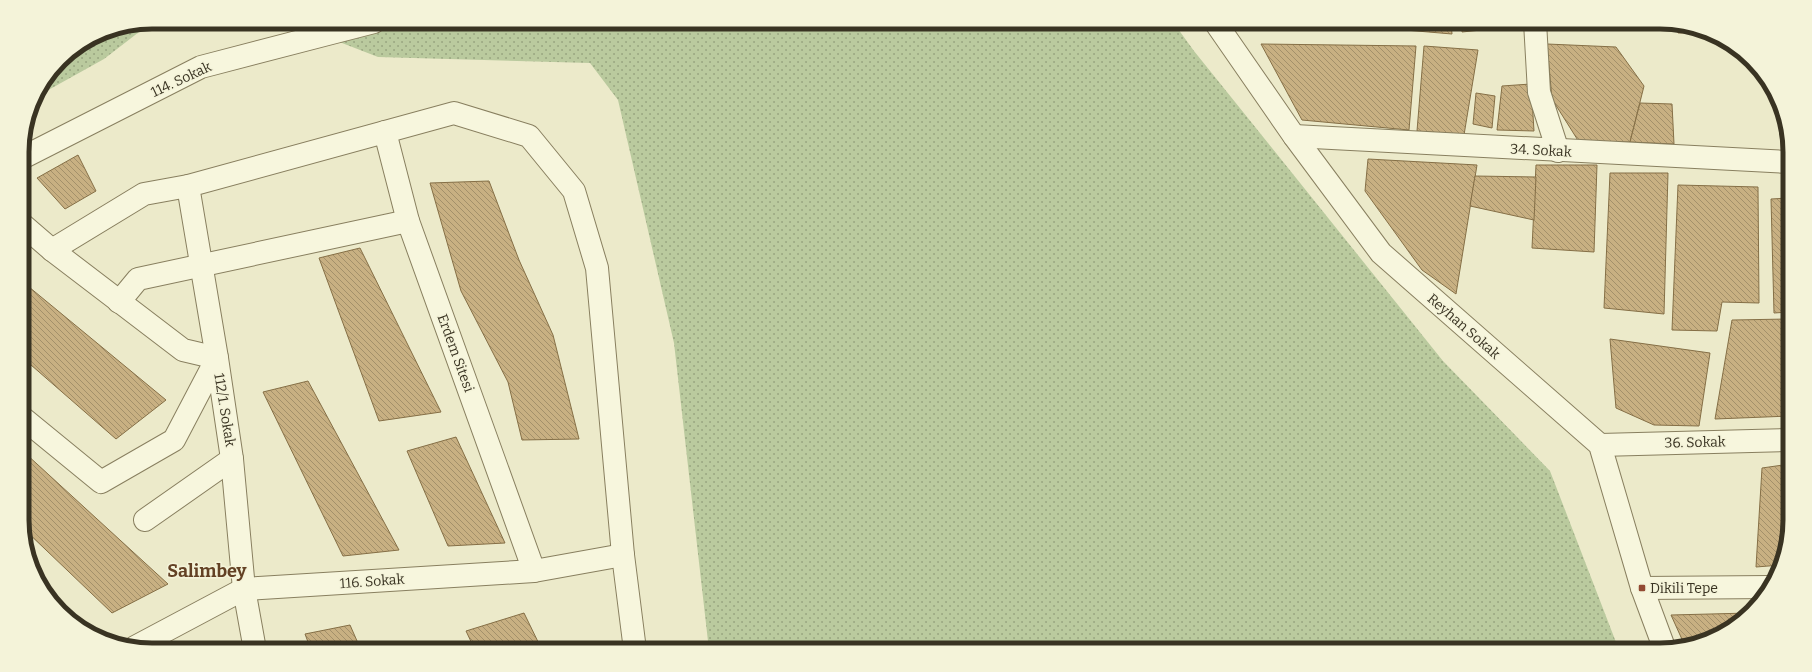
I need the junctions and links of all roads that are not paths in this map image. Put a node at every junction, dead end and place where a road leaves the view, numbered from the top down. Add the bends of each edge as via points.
1 (347, 29) edge
2 (1220, 29) edge
3 (1535, 29) edge
4 (385, 132) junction
5 (1294, 136) junction
6 (1558, 151) junction
7 (29, 154) edge
8 (1783, 162) edge
9 (188, 186) junction
10 (408, 220) junction
11 (29, 230) edge
12 (52, 250) junction
13 (201, 266) junction
14 (119, 302) junction
15 (217, 358) junction
16 (29, 426) edge
17 (1783, 440) edge
18 (1600, 445) junction
19 (232, 460) junction
20 (145, 520) dead end
21 (623, 555) junction
22 (534, 571) junction
23 (1763, 587) edge
24 (1642, 588) junction
25 (244, 589) junction
26 (144, 642) edge
27 (254, 643) edge
28 (634, 643) edge
29 (1662, 643) edge

1 - 7 street, 114. Sokak via 201,67
2 - 5 street, Reyhan Sokak
3 - 6 street via 1539,92
4 - 9 street
4 - 10 street, Erdem Sitesi
4 - 21 street via 454,113 529,136 574,191 597,268
5 - 6 street, 34. Sokak
5 - 18 street, Reyhan Sokak via 1381,253
6 - 8 street, 34. Sokak
9 - 12 street via 144,194
9 - 13 street
10 - 13 street
10 - 22 street, Erdem Sitesi
11 - 12 street, 112/1. Sokak
12 - 14 street, 112/1. Sokak
13 - 14 street via 138,279
13 - 15 street
14 - 15 street, 112/1. Sokak via 183,350
15 - 16 street via 174,440 101,482
15 - 19 street, 112/1. Sokak
17 - 18 street, 36. Sokak
18 - 24 street
19 - 20 street
19 - 25 street, 112/1. Sokak
21 - 22 street, 116. Sokak
21 - 28 street
22 - 25 street, 116. Sokak
23 - 24 street
24 - 29 street
25 - 26 street, 116. Sokak
25 - 27 street, 112/1. Sokak

